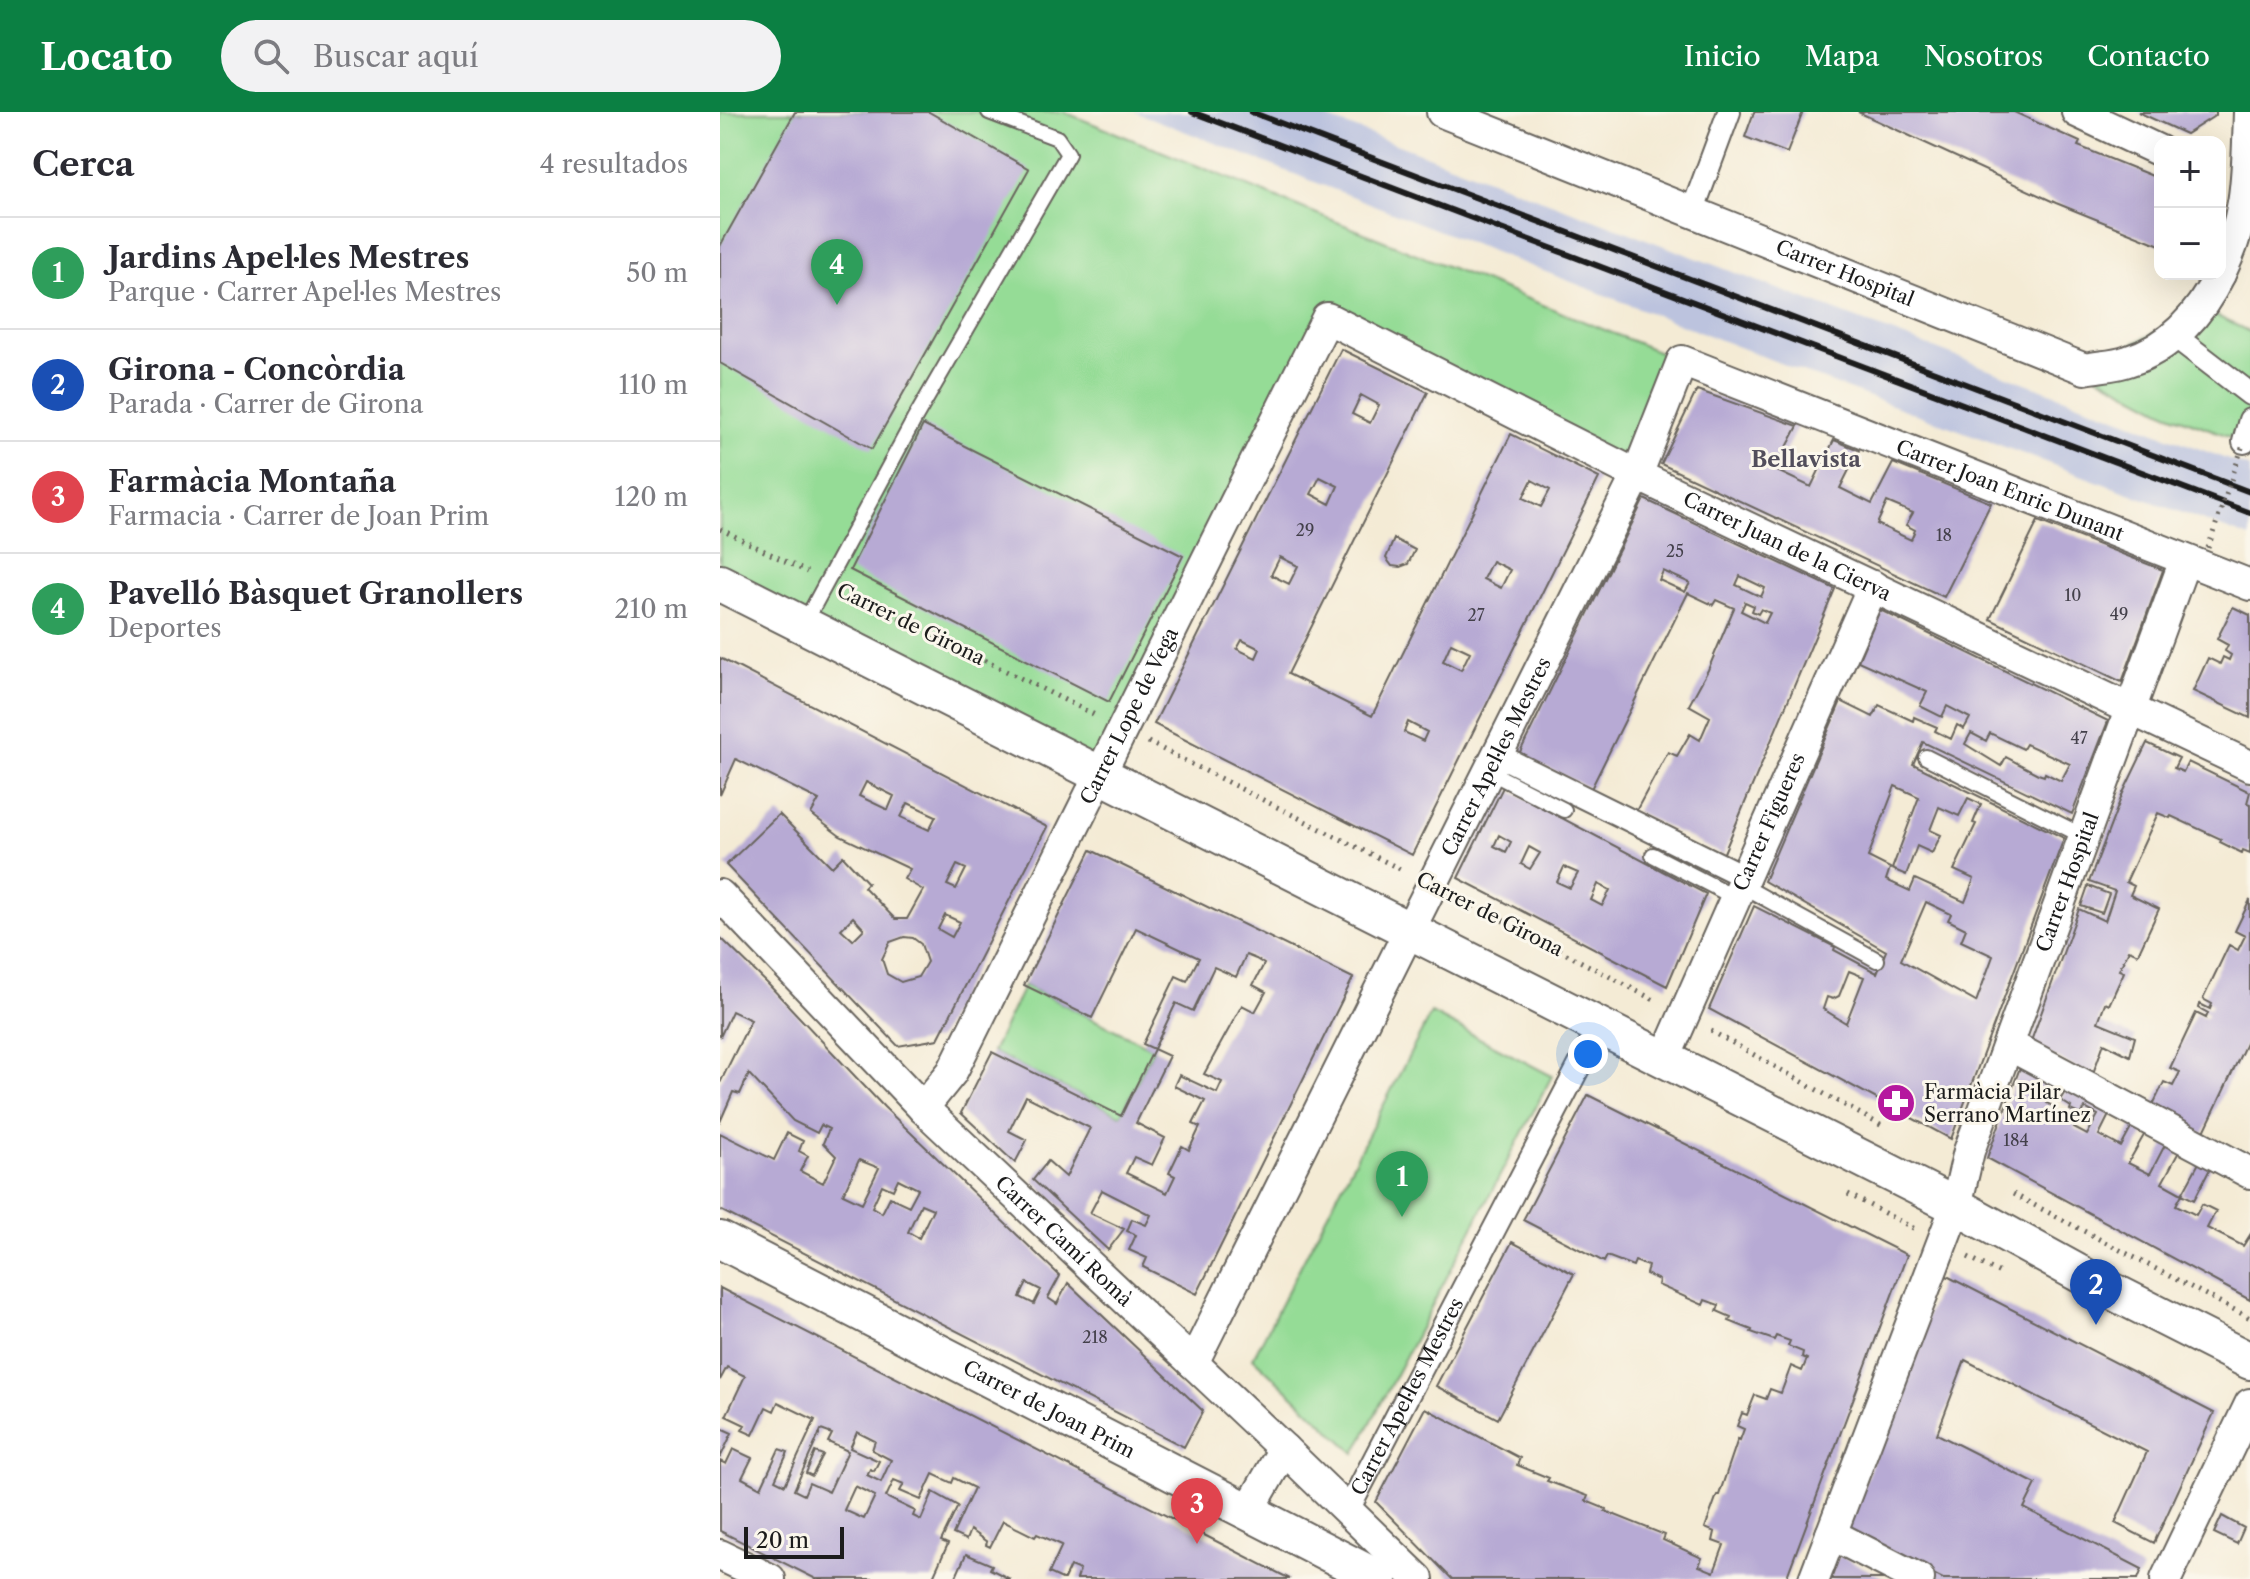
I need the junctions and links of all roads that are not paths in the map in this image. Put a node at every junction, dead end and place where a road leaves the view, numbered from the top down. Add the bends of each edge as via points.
1 (989, 112) edge
2 (1442, 112) edge
3 (1729, 112) edge
4 (2077, 112) edge
5 (2249, 112) edge
6 (2154, 148) edge
7 (2239, 188) edge
8 (1692, 212) junction
9 (2226, 262) edge
10 (2216, 280) edge
11 (1327, 318) joint
12 (2176, 337) junction
13 (1682, 361) joint
14 (2250, 394) edge
15 (2250, 420) edge
16 (2244, 442) road end
17 (1637, 475) junction
18 (2197, 554) junction
19 (720, 583) edge
20 (2250, 585) edge
21 (1873, 586) junction
22 (803, 624) junction
23 (2131, 709) junction
24 (1926, 757) dead end
25 (1494, 764) junction
26 (2250, 766) edge
27 (1102, 774) junction
28 (1564, 810) dead end
29 (2085, 837) junction
30 (1653, 855) dead end
31 (1741, 887) junction
32 (720, 895) edge
33 (1410, 931) junction
34 (1877, 960) dead end
35 (1600, 1026) junction
36 (2009, 1045) junction
37 (1665, 1058) junction
38 (923, 1108) junction
39 (2250, 1173) edge
40 (1956, 1206) junction
41 (720, 1240) edge
42 (2250, 1361) edge
43 (1193, 1363) junction
44 (2250, 1404) edge
45 (1284, 1449) junction
46 (1348, 1510) junction
47 (1248, 1512) junction
48 (1831, 1534) junction
49 (720, 1555) edge
50 (770, 1579) edge
51 (1379, 1579) edge
52 (1418, 1579) edge
53 (1814, 1579) edge
54 (1919, 1579) edge
55 (2166, 1579) edge

1 - 22 lane via 1057,138 1068,154
2 - 8 street, Carrer Hospital
3 - 8 street
4 - 6 street
5 - 7 street, Carrer Hospital
7 - 9 street, Carrer Hospital via 2235,244
8 - 12 street, Carrer Hospital via 2085,369 2129,361
10 - 12 street, Carrer Hospital
11 - 17 street, Carrer Juan de la Cierva
11 - 27 street, Carrer Lope de Vega
12 - 14 street
13 - 17 street, Carrer Apel·les Mestres
13 - 18 street, Carrer Joan Enric Dunant
15 - 16 street
17 - 21 street, Carrer Juan de la Cierva
17 - 25 street, Carrer Apel·les Mestres
18 - 20 street, Carrer Joan Enric Dunant
18 - 23 street, Carrer Hospital
19 - 22 street
21 - 23 street, Carrer Juan de la Cierva
21 - 31 street, Carrer Figueres
22 - 27 street
23 - 26 street, Carrer Juan de la Cierva
23 - 29 street, Carrer Hospital
24 - 29 lane
25 - 28 lane
25 - 31 street
25 - 33 street, Carrer Apel·les Mestres
27 - 33 street
27 - 38 street, Carrer Lope de Vega via 952,1072
29 - 36 street, Carrer Hospital
30 - 31 lane
31 - 34 lane
31 - 37 street, Carrer Figueres
32 - 38 street, Carrer Camí Romà
33 - 35 street
33 - 43 street, Carrer Apel·les Mestres
35 - 37 street
35 - 46 street, Carrer Apel·les Mestres
36 - 39 street
36 - 40 street, Carrer Hospital
37 - 40 street
38 - 43 street, Carrer Camí Romà
40 - 42 street
40 - 48 street, Carrer Hospital
41 - 47 street, Carrer de Joan Prim
43 - 45 street, Carrer Camí Romà
44 - 55 street via 2209,1502
45 - 46 street, Carrer Camí Romà
45 - 47 street
46 - 52 street, Carrer Camí Romà
47 - 51 street, Carrer de Joan Prim
48 - 53 street, Carrer Hospital
48 - 54 street
49 - 50 street

